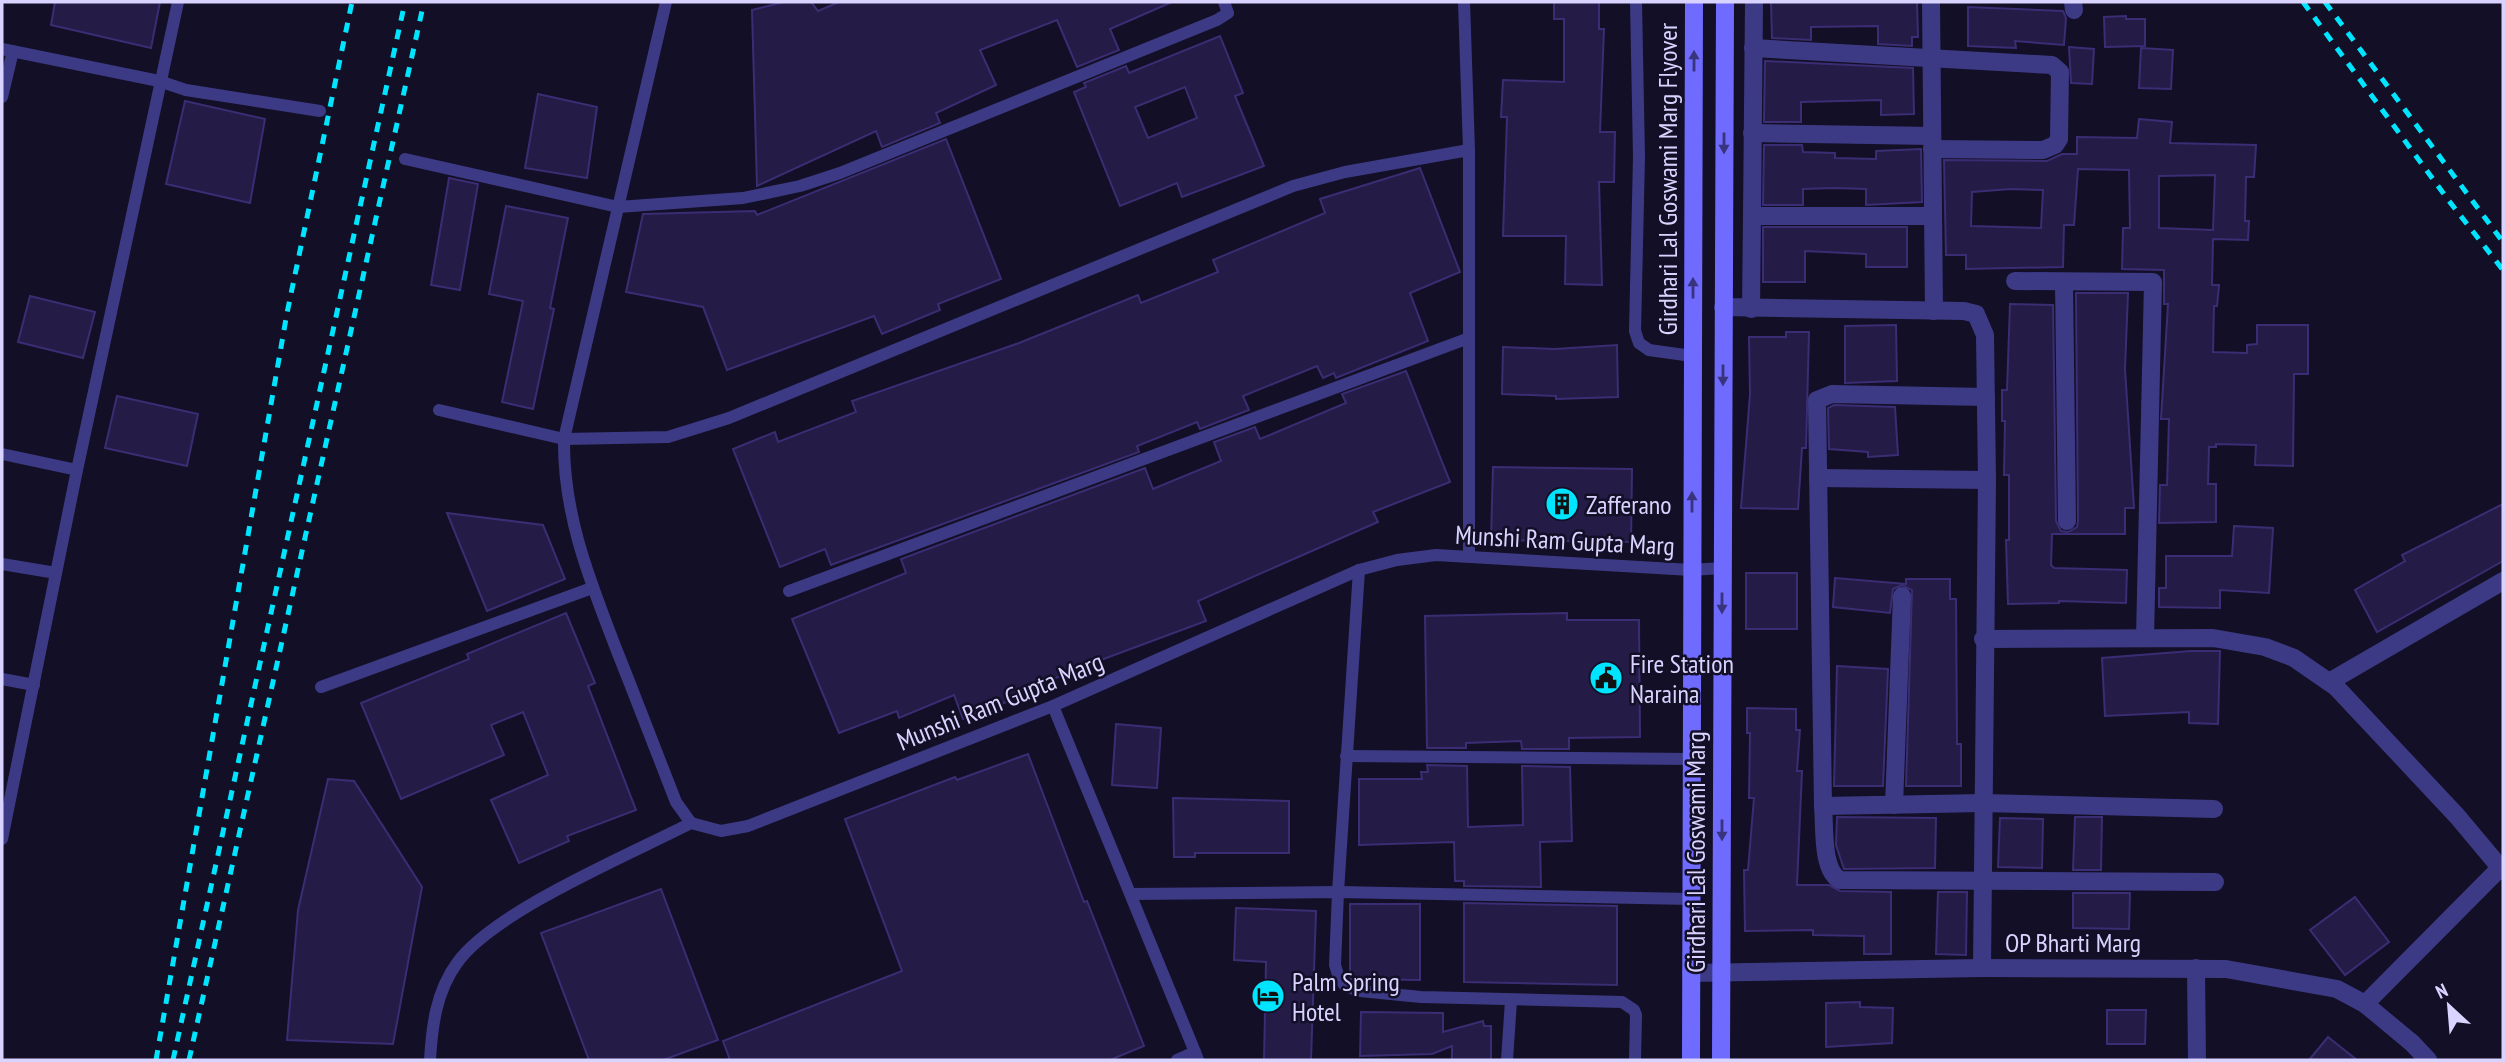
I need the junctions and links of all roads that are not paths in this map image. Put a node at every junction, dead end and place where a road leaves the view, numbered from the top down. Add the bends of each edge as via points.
1 (178, 2) edge
2 (666, 2) edge
3 (1224, 2) edge
4 (1464, 2) edge
5 (1636, 2) edge
6 (1694, 2) edge
7 (1725, 2) edge
8 (1754, 2) edge
9 (1931, 2) edge
10 (1753, 48) junction
11 (7, 50) edge
12 (1931, 57) junction
13 (159, 81) junction
14 (2, 97) edge
15 (320, 111) dead end
16 (1752, 133) junction
17 (1932, 142) junction
18 (1469, 150) junction
19 (405, 159) dead end
20 (618, 207) junction
21 (1752, 216) junction
22 (1933, 216) junction
23 (2015, 281) dead end
24 (2064, 282) junction
25 (1723, 307) junction
26 (1751, 309) junction
27 (1934, 311) junction
28 (1469, 338) junction
29 (1692, 356) junction
30 (1986, 397) junction
31 (439, 410) dead end
32 (564, 439) junction
33 (2, 454) edge
34 (77, 470) junction
35 (1818, 478) junction
36 (1987, 480) junction
37 (2067, 521) dead end
38 (1469, 557) junction
39 (2, 564) edge
40 (1723, 568) junction
41 (1359, 570) junction
42 (1691, 570) junction
43 (56, 573) junction
44 (2503, 581) edge
45 (592, 588) junction
46 (789, 591) dead end
47 (1902, 596) dead end
48 (2145, 638) junction
49 (1983, 639) junction
50 (2, 678) edge
51 (2329, 682) junction
52 (34, 685) junction
53 (321, 687) dead end
54 (1053, 706) junction
55 (1346, 756) junction
56 (1691, 759) junction
57 (1983, 803) junction
58 (1894, 805) junction
59 (1823, 806) junction
60 (2214, 809) dead end
61 (691, 823) junction
62 (2, 839) edge
63 (2502, 868) edge
64 (1982, 879) junction
65 (2214, 882) dead end
66 (1338, 892) junction
67 (1132, 894) junction
68 (1691, 899) junction
69 (1982, 968) junction
70 (2196, 968) junction
71 (1691, 974) junction
72 (1721, 974) junction
73 (1511, 1001) junction
74 (2365, 1004) junction
75 (1197, 1056) edge
76 (429, 1060) edge
77 (1177, 1060) edge
78 (1507, 1060) edge
79 (1635, 1060) edge
80 (1691, 1060) edge
81 (1721, 1060) edge
82 (2197, 1060) edge
83 (2428, 1060) edge

1 - 13 lane
2 - 20 lane
3 - 20 lane via 1228,13 1217,20 840,173 743,198
4 - 18 lane
5 - 29 lane via 1635,331 1639,343 1649,350
29 -> 6 main road, Girdhari Lal Goswami Marg Flyover
7 -> 25 main road
8 - 10 street
9 - 12 street
10 - 12 street
10 - 16 street
11 - 13 lane
11 - 14 lane
12 - 17 street
12 - 17 street via 2052,65 2061,78 2055,145 2043,150
13 - 15 lane via 186,90
13 - 34 lane
16 - 17 street
16 - 21 street
17 - 22 street
18 - 28 lane
18 - 32 lane via 1293,186 729,418 667,437
19 - 20 lane
20 - 32 lane
21 - 22 street
21 - 26 street
22 - 27 street
23 - 24 street
24 - 37 street
24 - 48 street via 2153,282
25 - 26 street
25 -> 40 main road, Girdhari Lal Goswami Marg
26 - 27 street
27 - 30 street via 1964,311 1981,321
28 - 38 lane
28 - 46 lane
42 -> 29 main road, Girdhari Lal Goswami Marg
30 - 35 street via 1822,396 1815,407
30 - 36 street
31 - 32 lane
32 - 45 lane via 568,508
33 - 34 lane
34 - 43 lane
35 - 36 street
35 - 59 street
36 - 49 street
38 - 41 lane, Munshi Ram Gupta Marg via 1436,555
38 - 42 lane, Munshi Ram Gupta Marg
39 - 43 lane
40 - 42 lane, Munshi Ram Gupta Marg
40 -> 72 main road, Girdhari Lal Goswami Marg
41 - 54 lane, Munshi Ram Gupta Marg
41 - 55 lane
42 - 56 main road, Girdhari Lal Goswami Marg
43 - 52 lane
44 - 51 street
45 - 53 lane
45 - 61 lane via 676,802
47 - 58 street
48 - 49 street
48 - 51 street via 2213,638 2265,647 2294,658
49 - 57 street
50 - 52 lane
51 - 63 street
52 - 62 lane
54 - 61 lane, Munshi Ram Gupta Marg via 748,826 721,831
54 - 67 lane
55 - 56 lane
55 - 66 lane
56 - 68 main road, Girdhari Lal Goswami Marg
57 - 58 street
57 - 60 street
57 - 64 street
58 - 59 street
59 - 64 street via 1829,863 1840,880
61 - 76 lane via 499,923 458,962 441,990
63 - 74 street
64 - 65 street
64 - 69 street
66 - 67 lane
66 - 68 lane
66 - 73 lane via 1335,965 1345,986 1421,997
67 - 75 lane
68 - 71 main road, Girdhari Lal Goswami Marg
69 - 70 street, OP Bharti Marg
69 - 72 street, OP Bharti Marg
70 - 74 street, OP Bharti Marg via 2337,989
70 - 82 street
71 - 72 street, OP Bharti Marg
71 - 80 main road, Girdhari Lal Goswami Marg
72 - 81 main road, Girdhari Lal Goswami Marg
73 - 78 lane
73 - 79 lane via 1630,1005 1636,1015
74 - 83 street, OP Bharti Marg
75 - 77 lane

